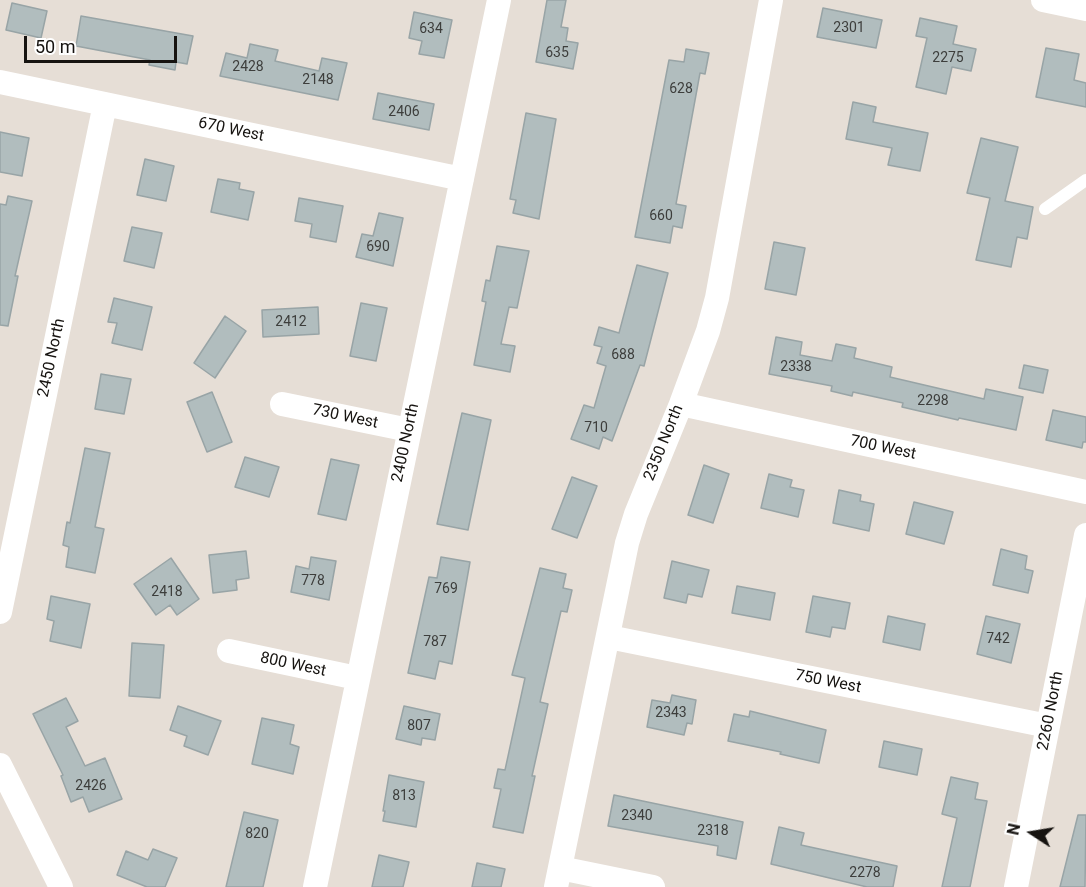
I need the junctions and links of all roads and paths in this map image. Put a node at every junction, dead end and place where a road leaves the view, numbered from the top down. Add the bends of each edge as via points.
1 (499, 0) edge
2 (771, 0) edge
3 (1042, 0) edge
4 (1086, 9) edge
5 (0, 82) edge
6 (105, 104) junction
7 (462, 179) junction
8 (1086, 180) edge
9 (1045, 209) dead end
10 (282, 404) dead end
11 (681, 404) junction
12 (408, 430) junction
13 (1086, 492) edge
14 (1086, 535) edge
15 (1, 604) edge
16 (609, 637) junction
17 (230, 651) dead end
18 (357, 678) junction
19 (1048, 726) junction
20 (0, 765) edge
21 (8, 804) edge
22 (558, 878) edge
23 (61, 887) edge
24 (315, 887) edge
25 (653, 887) edge
26 (1016, 887) edge

1 - 7 street, 2400 North
2 - 11 street, 2350 North via 717,298
3 - 4 street
5 - 6 street, 670 West
6 - 7 street, 670 West
6 - 15 street, 2450 North
7 - 12 street, 2400 North
8 - 9 lane
10 - 12 street, 730 West
11 - 13 street, 700 West
11 - 16 street, 2350 North via 636,514
12 - 18 street, 2400 North
14 - 19 street, 2260 North
16 - 19 street, 750 West
16 - 22 street, 2350 North
17 - 18 street, 800 West
18 - 24 street, 2400 North
19 - 26 street, 2260 North
20 - 21 street
21 - 23 street
22 - 25 street

